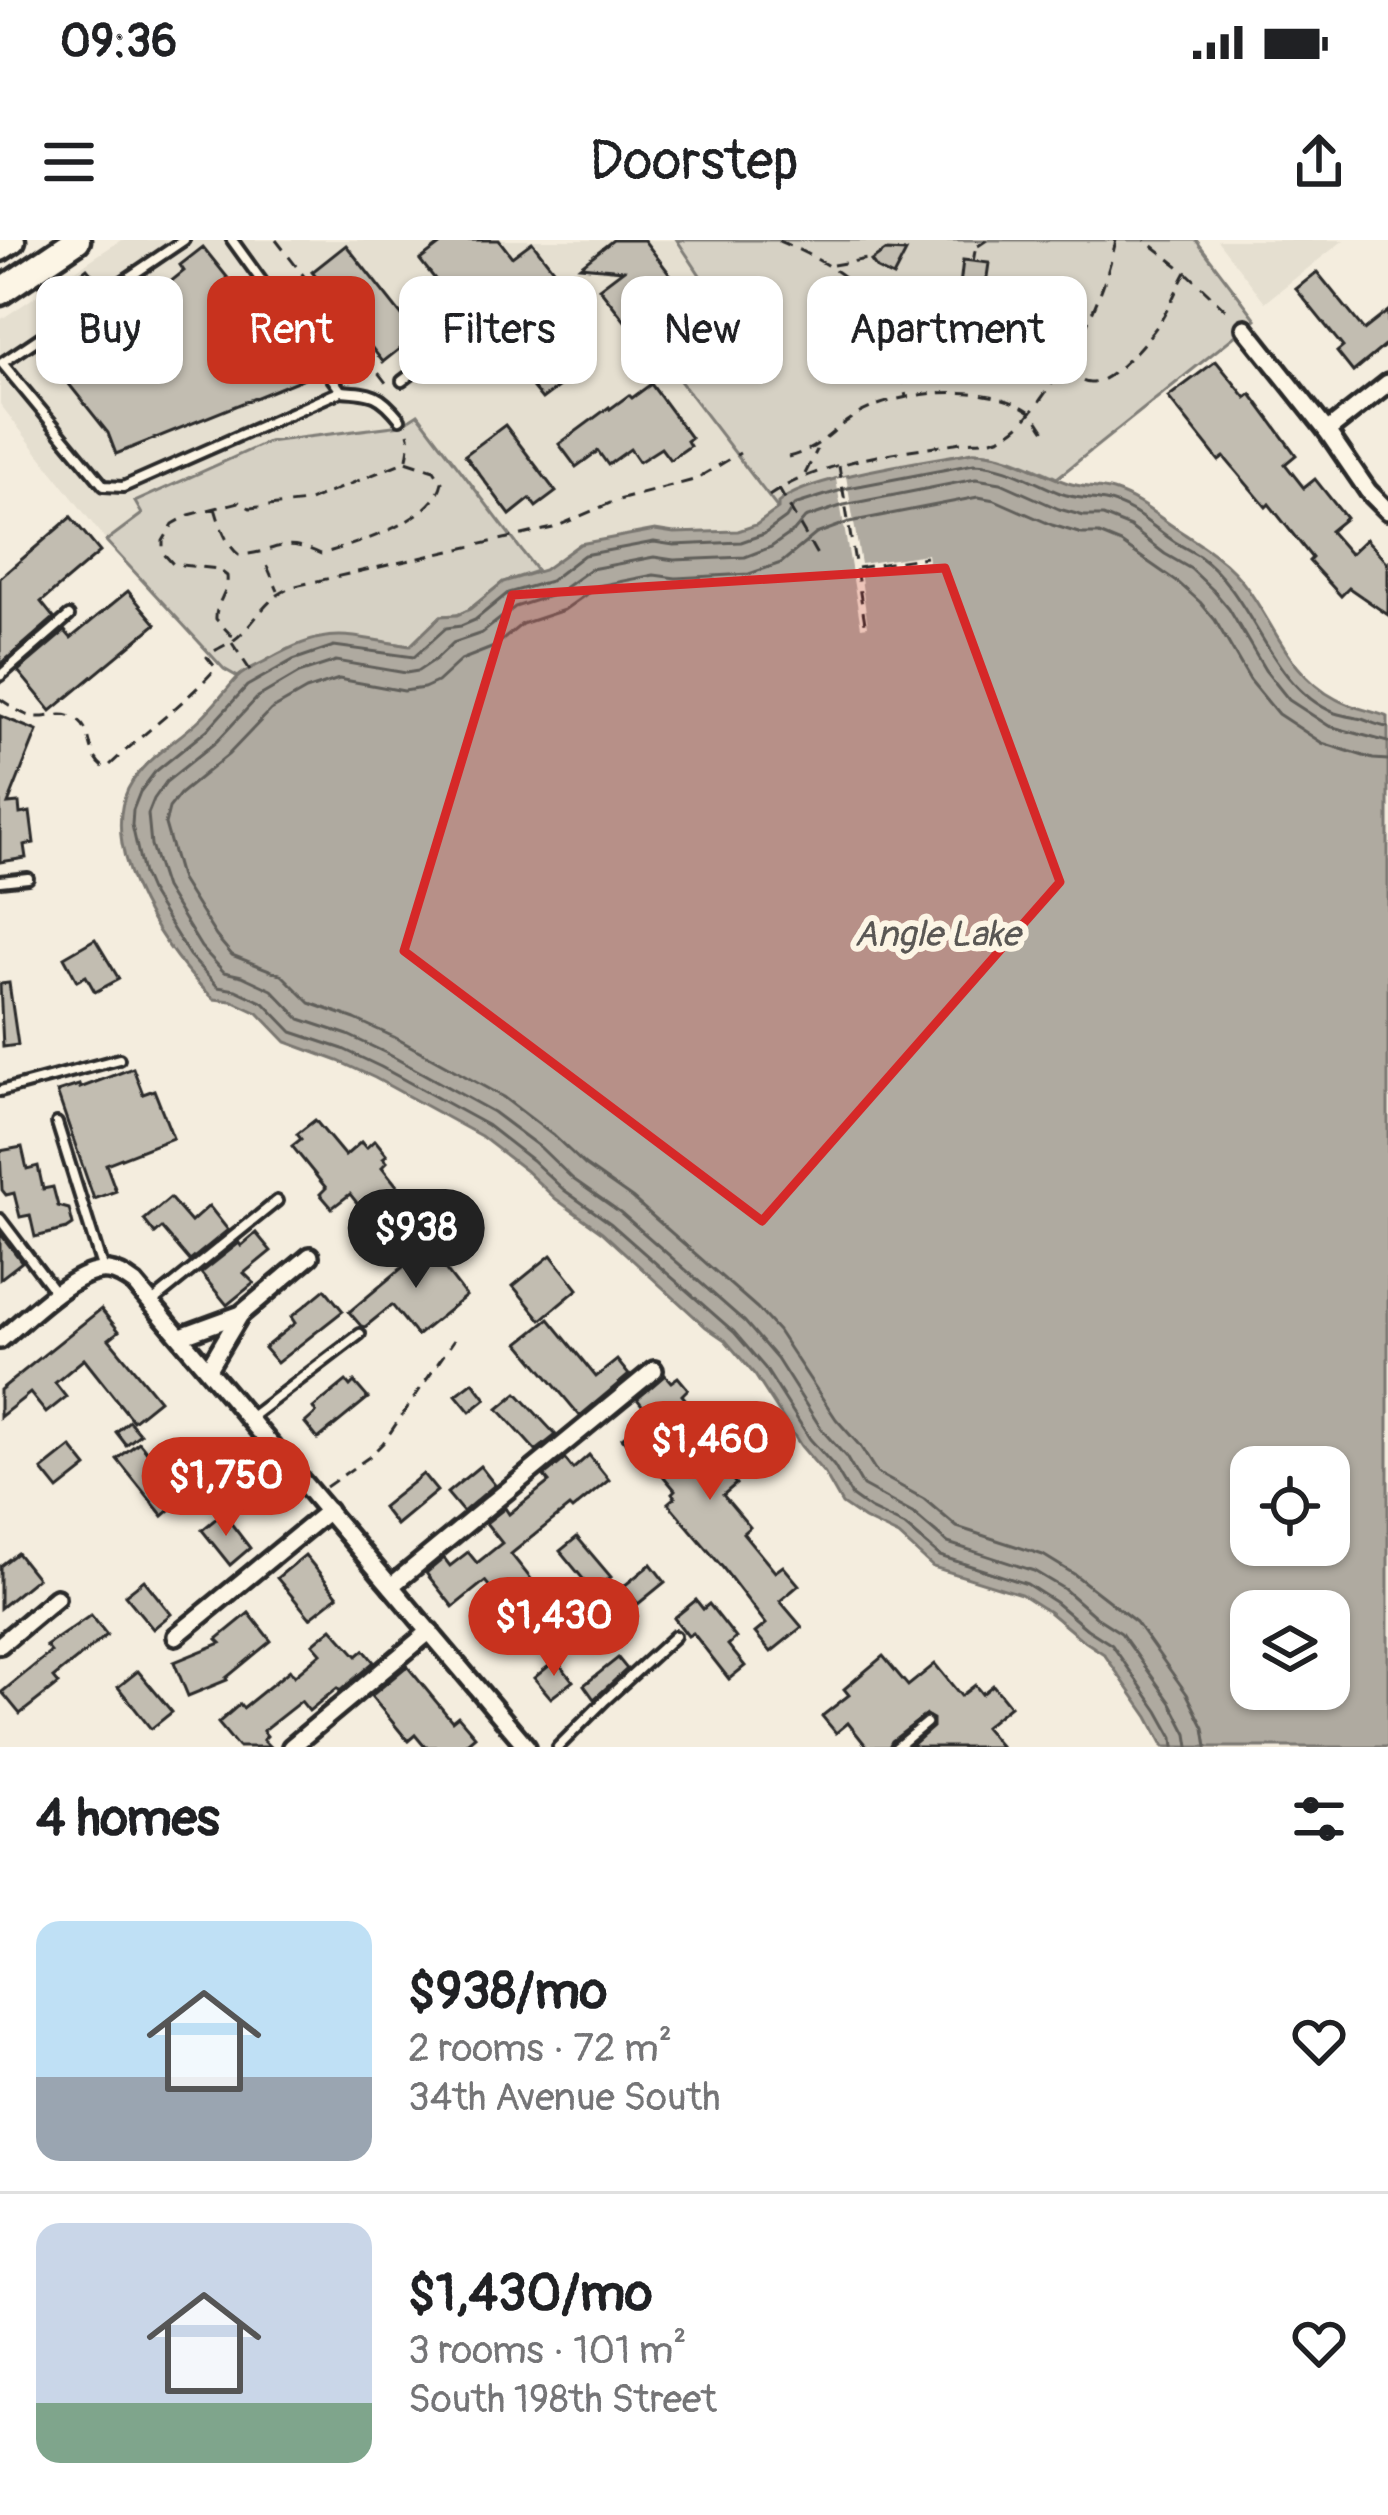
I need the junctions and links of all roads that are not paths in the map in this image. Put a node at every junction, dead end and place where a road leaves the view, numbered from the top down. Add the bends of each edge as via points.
1 (77, 240) edge
2 (184, 240) edge
3 (232, 240) edge
4 (130, 276) edge
5 (0, 292) edge
6 (1245, 328) road end
7 (36, 340) edge
8 (1, 363) edge
9 (1388, 383) edge
10 (341, 391) junction
11 (406, 422) road end
12 (1327, 431) junction
13 (1388, 511) edge
14 (69, 616) dead end
15 (0, 676) edge
16 (28, 878) dead end
17 (0, 881) edge
18 (119, 1059) dead end
19 (0, 1091) edge
20 (57, 1124) dead end
21 (277, 1201) dead end
22 (0, 1219) edge
23 (310, 1256) dead end
24 (103, 1270) junction
25 (56, 1294) junction
26 (152, 1302) junction
27 (241, 1314) junction
28 (2, 1334) edge
29 (360, 1334) dead end
30 (181, 1336) junction
31 (208, 1369) junction
32 (654, 1370) dead end
33 (250, 1418) junction
34 (328, 1511) junction
35 (391, 1586) junction
36 (56, 1598) dead end
37 (430, 1631) junction
38 (176, 1636) dead end
39 (675, 1636) dead end
40 (0, 1645) edge
41 (926, 1723) dead end
42 (291, 1747) edge
43 (527, 1747) edge
44 (558, 1747) edge
45 (897, 1747) edge

1 - 5 main road
2 - 4 lane
3 - 10 lane
6 - 12 street
7 - 8 lane
8 - 10 lane via 104,486 123,487
9 - 12 street
10 - 11 lane via 373,394
12 - 13 street
14 - 15 lane
16 - 17 lane
18 - 19 lane
20 - 24 lane
21 - 26 lane
22 - 25 lane
23 - 27 street
24 - 25 street
24 - 26 street via 122,1275
25 - 28 street
26 - 30 street
27 - 30 street
27 - 31 street
29 - 33 lane
30 - 31 street
31 - 33 street
32 - 35 street
33 - 34 street
34 - 35 street
34 - 38 street
35 - 37 street
36 - 40 street
37 - 42 street
37 - 43 street
39 - 44 lane
41 - 45 lane

